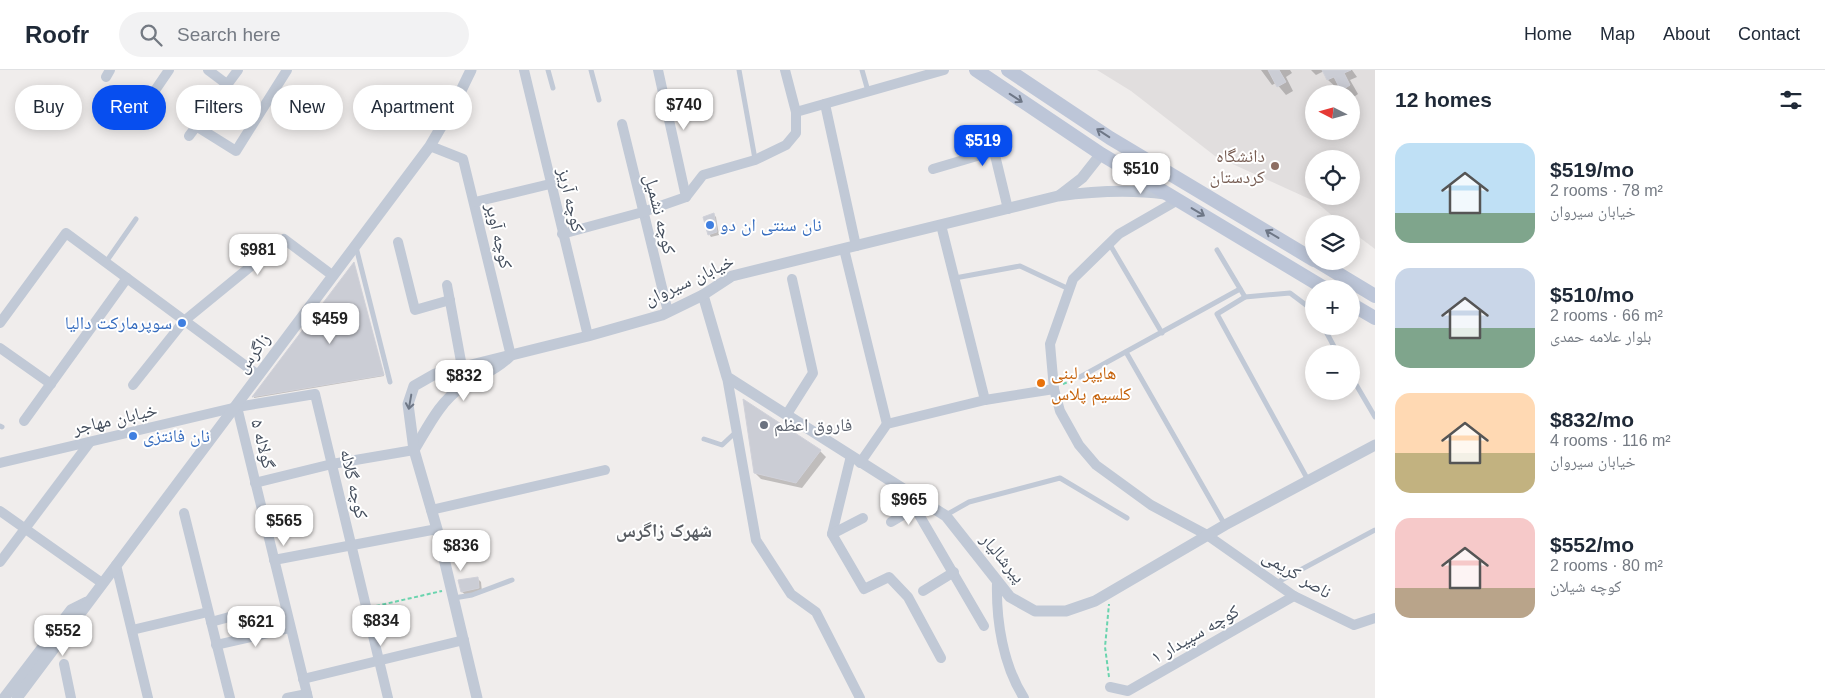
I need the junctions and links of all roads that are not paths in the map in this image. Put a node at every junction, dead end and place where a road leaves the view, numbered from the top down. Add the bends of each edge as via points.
1 (169, 70) edge
2 (208, 70) edge
3 (238, 70) edge
4 (287, 70) edge
5 (471, 70) edge
6 (524, 70) edge
7 (548, 70) edge
8 (590, 70) edge
9 (658, 70) edge
10 (739, 70) edge
11 (785, 70) edge
12 (862, 70) edge
13 (944, 70) edge
14 (976, 70) edge
15 (1008, 70) edge
16 (930, 72) edge
17 (228, 84) joint
18 (159, 85) edge
19 (553, 88) dead end
20 (868, 92) junction
21 (599, 100) dead end
22 (824, 104) junction
23 (261, 112) edge
24 (796, 112) junction
25 (622, 124) dead end
26 (193, 130) edge
27 (202, 130) edge
28 (250, 130) edge
29 (189, 136) dead end
30 (430, 146) junction
31 (1101, 154) junction
32 (755, 160) junction
33 (933, 169) dead end
34 (550, 184) junction
35 (1058, 196) junction
36 (686, 197) junction
37 (1173, 197) junction
38 (475, 202) junction
39 (1008, 209) junction
40 (643, 212) junction
41 (136, 219) dead end
42 (941, 225) junction
43 (562, 234) junction
44 (398, 242) dead end
45 (1109, 243) junction
46 (355, 244) junction
47 (856, 246) junction
48 (844, 249) junction
49 (1217, 250) dead end
50 (1305, 254) edge
51 (106, 262) junction
52 (1332, 270) edge
53 (332, 275) junction
54 (127, 278) junction
55 (954, 278) junction
56 (792, 279) dead end
57 (1311, 280) edge
58 (447, 285) dead end
59 (1240, 288) junction
60 (1069, 289) junction
61 (703, 295) junction
62 (1375, 296) edge
63 (1245, 297) junction
64 (450, 300) junction
65 (1305, 304) edge
66 (1360, 309) edge
67 (668, 312) junction
68 (1375, 318) edge
69 (184, 321) junction
70 (0, 323) edge
71 (1162, 332) junction
72 (588, 336) junction
73 (0, 348) edge
74 (1126, 352) junction
75 (510, 356) junction
76 (462, 367) junction
77 (258, 375) junction
78 (1080, 376) road end
79 (727, 377) junction
80 (390, 382) dead end
81 (51, 384) junction
82 (133, 385) dead end
83 (1054, 388) junction
84 (1360, 391) edge
85 (986, 400) junction
86 (237, 406) junction
87 (787, 414) junction
88 (1375, 417) edge
89 (24, 421) dead end
90 (887, 424) junction
91 (738, 430) junction
92 (704, 439) dead end
93 (90, 442) junction
94 (1375, 445) edge
95 (414, 450) junction
96 (855, 459) junction
97 (0, 463) edge
98 (332, 464) junction
99 (604, 470) dead end
100 (1309, 480) junction
101 (255, 483) junction
102 (904, 488) junction
103 (916, 508) junction
104 (431, 510) junction
105 (0, 511) edge
106 (184, 513) dead end
107 (946, 516) junction
108 (863, 518) dead end
109 (1127, 518) dead end
110 (891, 522) dead end
111 (1225, 525) junction
112 (25, 528) junction
113 (437, 529) junction
114 (1375, 530) edge
115 (832, 534) junction
116 (1207, 535) junction
117 (352, 545) junction
118 (274, 560) junction
119 (0, 562) edge
120 (116, 565) junction
121 (954, 572) junction
122 (512, 580) dead end
123 (997, 582) junction
124 (102, 583) junction
125 (1276, 583) junction
126 (923, 591) dead end
127 (453, 594) junction
128 (1294, 596) junction
129 (89, 601) junction
130 (210, 617) junction
131 (1375, 618) edge
132 (984, 626) dead end
133 (290, 628) junction
134 (132, 630) junction
135 (251, 637) junction
136 (464, 640) junction
137 (216, 645) junction
138 (941, 658) dead end
139 (379, 660) junction
140 (64, 664) dead end
141 (303, 679) junction
142 (1110, 687) road end
143 (307, 696) edge
144 (4, 698) edge
145 (16, 698) edge
146 (71, 698) edge
147 (148, 698) edge
148 (230, 698) edge
149 (287, 698) edge
150 (388, 698) edge
151 (477, 698) edge
152 (860, 698) edge
153 (1024, 698) edge

1 - 18 street
2 - 17 street
3 - 17 street
4 - 23 street
5 - 30 street, زاگرس
6 - 34 street, کوچه آریز
7 - 19 lane
8 - 21 lane
9 - 36 street
10 - 32 lane
11 - 24 street
12 - 20 lane
13 - 16 street
14 -> 31 main road
50 -> 15 main road via 1110,138
16 - 20 street
20 - 22 street
22 - 24 street
22 - 47 street
24 - 32 street via 796,133 786,145
25 - 40 street, کوچه نشمیل
26 - 29 street
27 - 28 street via 236,152
30 - 38 street, کوچه آویر via 463,159
30 - 46 street, زاگرس
31 - 35 street via 1082,178
31 - 37 main road
32 - 36 street via 703,175
33 - 39 street via 994,151
34 - 38 street
34 - 43 street, کوچه آریز
35 - 37 street, خیابان سیروان via 1103,190 1136,190
35 - 39 street, خیابان سیروان
36 - 40 street
37 - 45 street, ناصر کریمی
37 -> 57 main road
38 - 75 street, کوچه آویر
39 - 42 street, خیابان سیروان
40 - 43 street
40 - 67 street, کوچه نشمیل
41 - 51 lane
42 - 47 street, خیابان سیروان
42 - 55 street
43 - 72 street, کوچه آریز
44 - 64 street via 415,310
45 - 60 street, ناصر کریمی via 1073,279
45 - 71 lane
46 - 53 street, زاگرس
46 - 80 lane
47 - 48 street, خیابان سیروان
48 - 61 street, خیابان سیروان via 732,276
48 - 90 street
49 - 59 lane
51 - 54 street
51 - 70 street via 66,233
52 - 62 main road
53 - 69 street via 284,239
53 - 77 street, زاگرس
54 - 69 street
54 - 81 street
55 - 60 lane via 1020,266
55 - 85 street
56 - 87 street via 813,374
58 - 64 street
59 - 63 lane
59 - 71 lane
60 - 83 street, ناصر کریمی via 1050,344
61 - 67 street, خیابان سیروان
61 - 79 street
63 - 65 lane via 1290,293
63 - 100 lane via 1217,314
64 - 76 street
66 - 68 main road
67 - 72 street, خیابان سیروان
69 - 77 street
69 - 82 street
71 - 74 lane
72 - 75 street, خیابان سیروان
73 - 81 street
74 - 78 lane
74 - 111 lane
75 - 76 street, خیابان سیروان
75 - 95 street, خیابان سیروان via 498,368 463,386 445,402
76 -> 95 street, خیابان سیروان via 435,374 414,386 408,404
77 - 86 street, زاگرس
79 - 87 street, پیرشالیار
79 - 91 street
81 - 89 street
83 - 85 street
83 - 116 street, ناصر کریمی via 1060,411 1080,445 1096,464 1150,505
84 - 88 lane
85 - 90 street
86 - 93 street, خیابان مهاجر
86 - 98 street, کوچه گلاله via 315,394
86 - 101 street, گولاله ۵
86 - 120 street, زاگرس
87 - 96 street, پیرشالیار
90 - 96 street
91 - 92 lane via 722,445
91 - 152 street via 756,540 791,594 816,612
93 - 97 street, خیابان مهاجر
93 - 112 street
94 - 100 street, پیرشالیار
95 - 98 street
95 - 104 street, خیابان سیروان
96 - 102 street, پیرشالیار
96 - 115 street
98 - 101 street
98 - 117 street, کوچه گلاله
99 - 104 street
100 - 111 street, پیرشالیار
101 - 118 street, گولاله ۵
102 - 103 street
102 - 107 street, پیرشالیار
103 - 110 street
103 - 121 street
104 - 113 street, خیابان سیروان
105 - 112 street
106 - 130 street
107 - 109 lane via 969,502 1060,478
107 - 123 street, پیرشالیار
108 - 115 street
111 - 116 street, پیرشالیار
112 - 119 street
112 - 124 street
113 - 117 street
113 - 127 street, خیابان سیروان
114 - 125 lane
115 - 138 street via 864,589 890,577 908,597
116 - 123 street, پیرشالیار via 1095,601 1066,611 1035,610 1010,597
116 - 125 street, ناصر کریمی
117 - 118 street
117 - 139 street, کوچه گلاله
118 - 133 street, گولاله ۵
120 - 124 street, زاگرس
120 - 134 street
121 - 126 street
121 - 132 street
122 - 127 lane via 484,591
123 - 153 street via 996,605 1004,651 1013,681
124 - 129 street, زاگرس
125 - 128 street, ناصر کریمی
127 - 136 street, خیابان سیروان
128 - 131 street, ناصر کریمی via 1354,625
128 - 142 street, کوچه سپیدار ۱ via 1128,691
129 - 144 street, زاگرس via 71,610
129 - 145 street, زاگرس
130 - 134 street
130 - 135 street via 244,613
130 - 137 street
133 - 135 street
133 - 141 street, گولاله ۵
134 - 147 street
135 - 137 street
136 - 139 street
136 - 151 street, خیابان سیروان
137 - 148 street
139 - 141 street
139 - 150 street, کوچه گلاله
140 - 146 street
141 - 143 street, گولاله ۵
143 - 149 street

